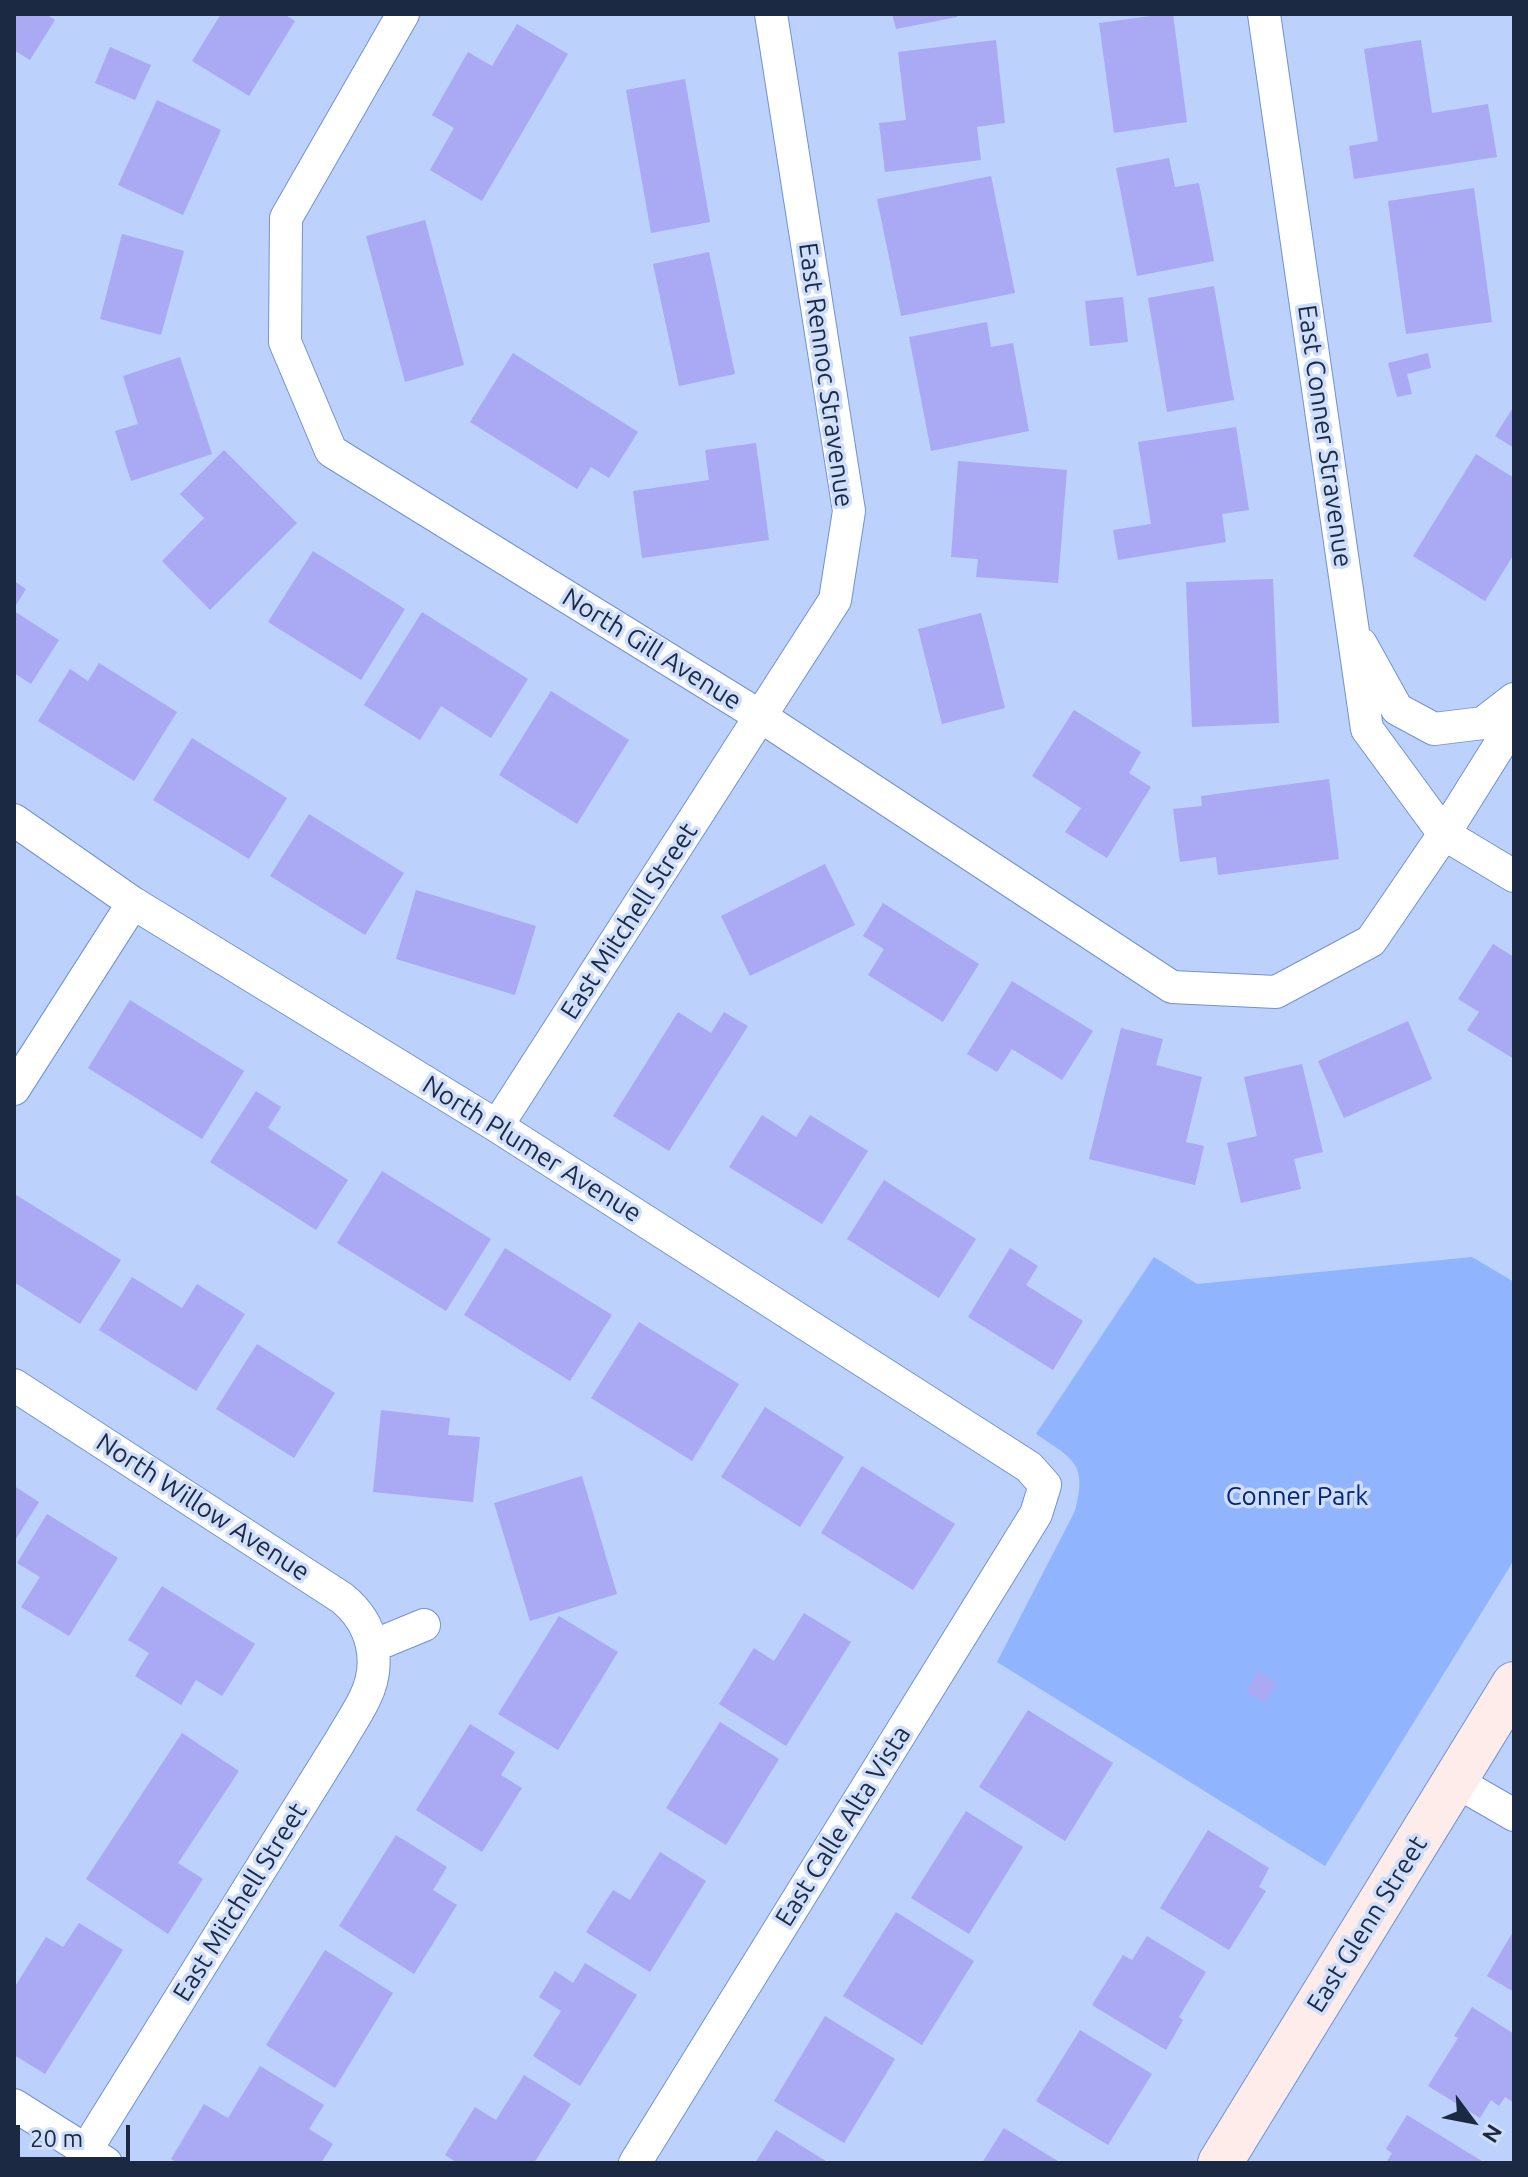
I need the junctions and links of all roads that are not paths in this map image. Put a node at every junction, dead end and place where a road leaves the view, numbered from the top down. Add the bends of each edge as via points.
1 (403, 14) edge
2 (771, 14) edge
3 (1264, 14) edge
4 (1353, 629) junction
5 (1514, 699) edge
6 (760, 716) junction
7 (1514, 722) edge
8 (14, 820) edge
9 (1444, 834) junction
10 (1514, 876) edge
11 (133, 903) junction
12 (14, 1089) edge
13 (497, 1126) junction
14 (14, 1385) edge
15 (1045, 1485) joint
16 (424, 1625) dead end
17 (373, 1646) junction
18 (1514, 1684) edge
19 (1455, 1781) junction
20 (1514, 1815) edge
21 (14, 2105) edge
22 (96, 2157) edge
23 (635, 2163) edge
24 (1220, 2163) edge

1 - 6 street, North Gill Avenue via 286,218 285,342 331,451
2 - 6 street, East Rennoc Stravenue via 849,511 835,600
3 - 4 street, East Conner Stravenue
4 - 5 street via 1397,709 1434,729 1483,723
4 - 9 street, East Conner Stravenue via 1367,729
6 - 9 street, North Gill Avenue via 1172,987 1276,992 1371,941
6 - 13 street, East Mitchell Street
7 - 9 street
8 - 11 street, North Plumer Avenue
9 - 10 street
11 - 12 street
11 - 13 street, North Plumer Avenue
13 - 15 street, North Plumer Avenue via 1029,1467
14 - 17 street, North Willow Avenue via 342,1598 361,1617
15 - 23 street, East Calle Alta Vista via 1036,1514
16 - 17 street
17 - 22 street, East Mitchell Street via 365,1698
18 - 19 street, East Glenn Street
19 - 20 street
19 - 24 street, East Glenn Street
21 - 22 street

